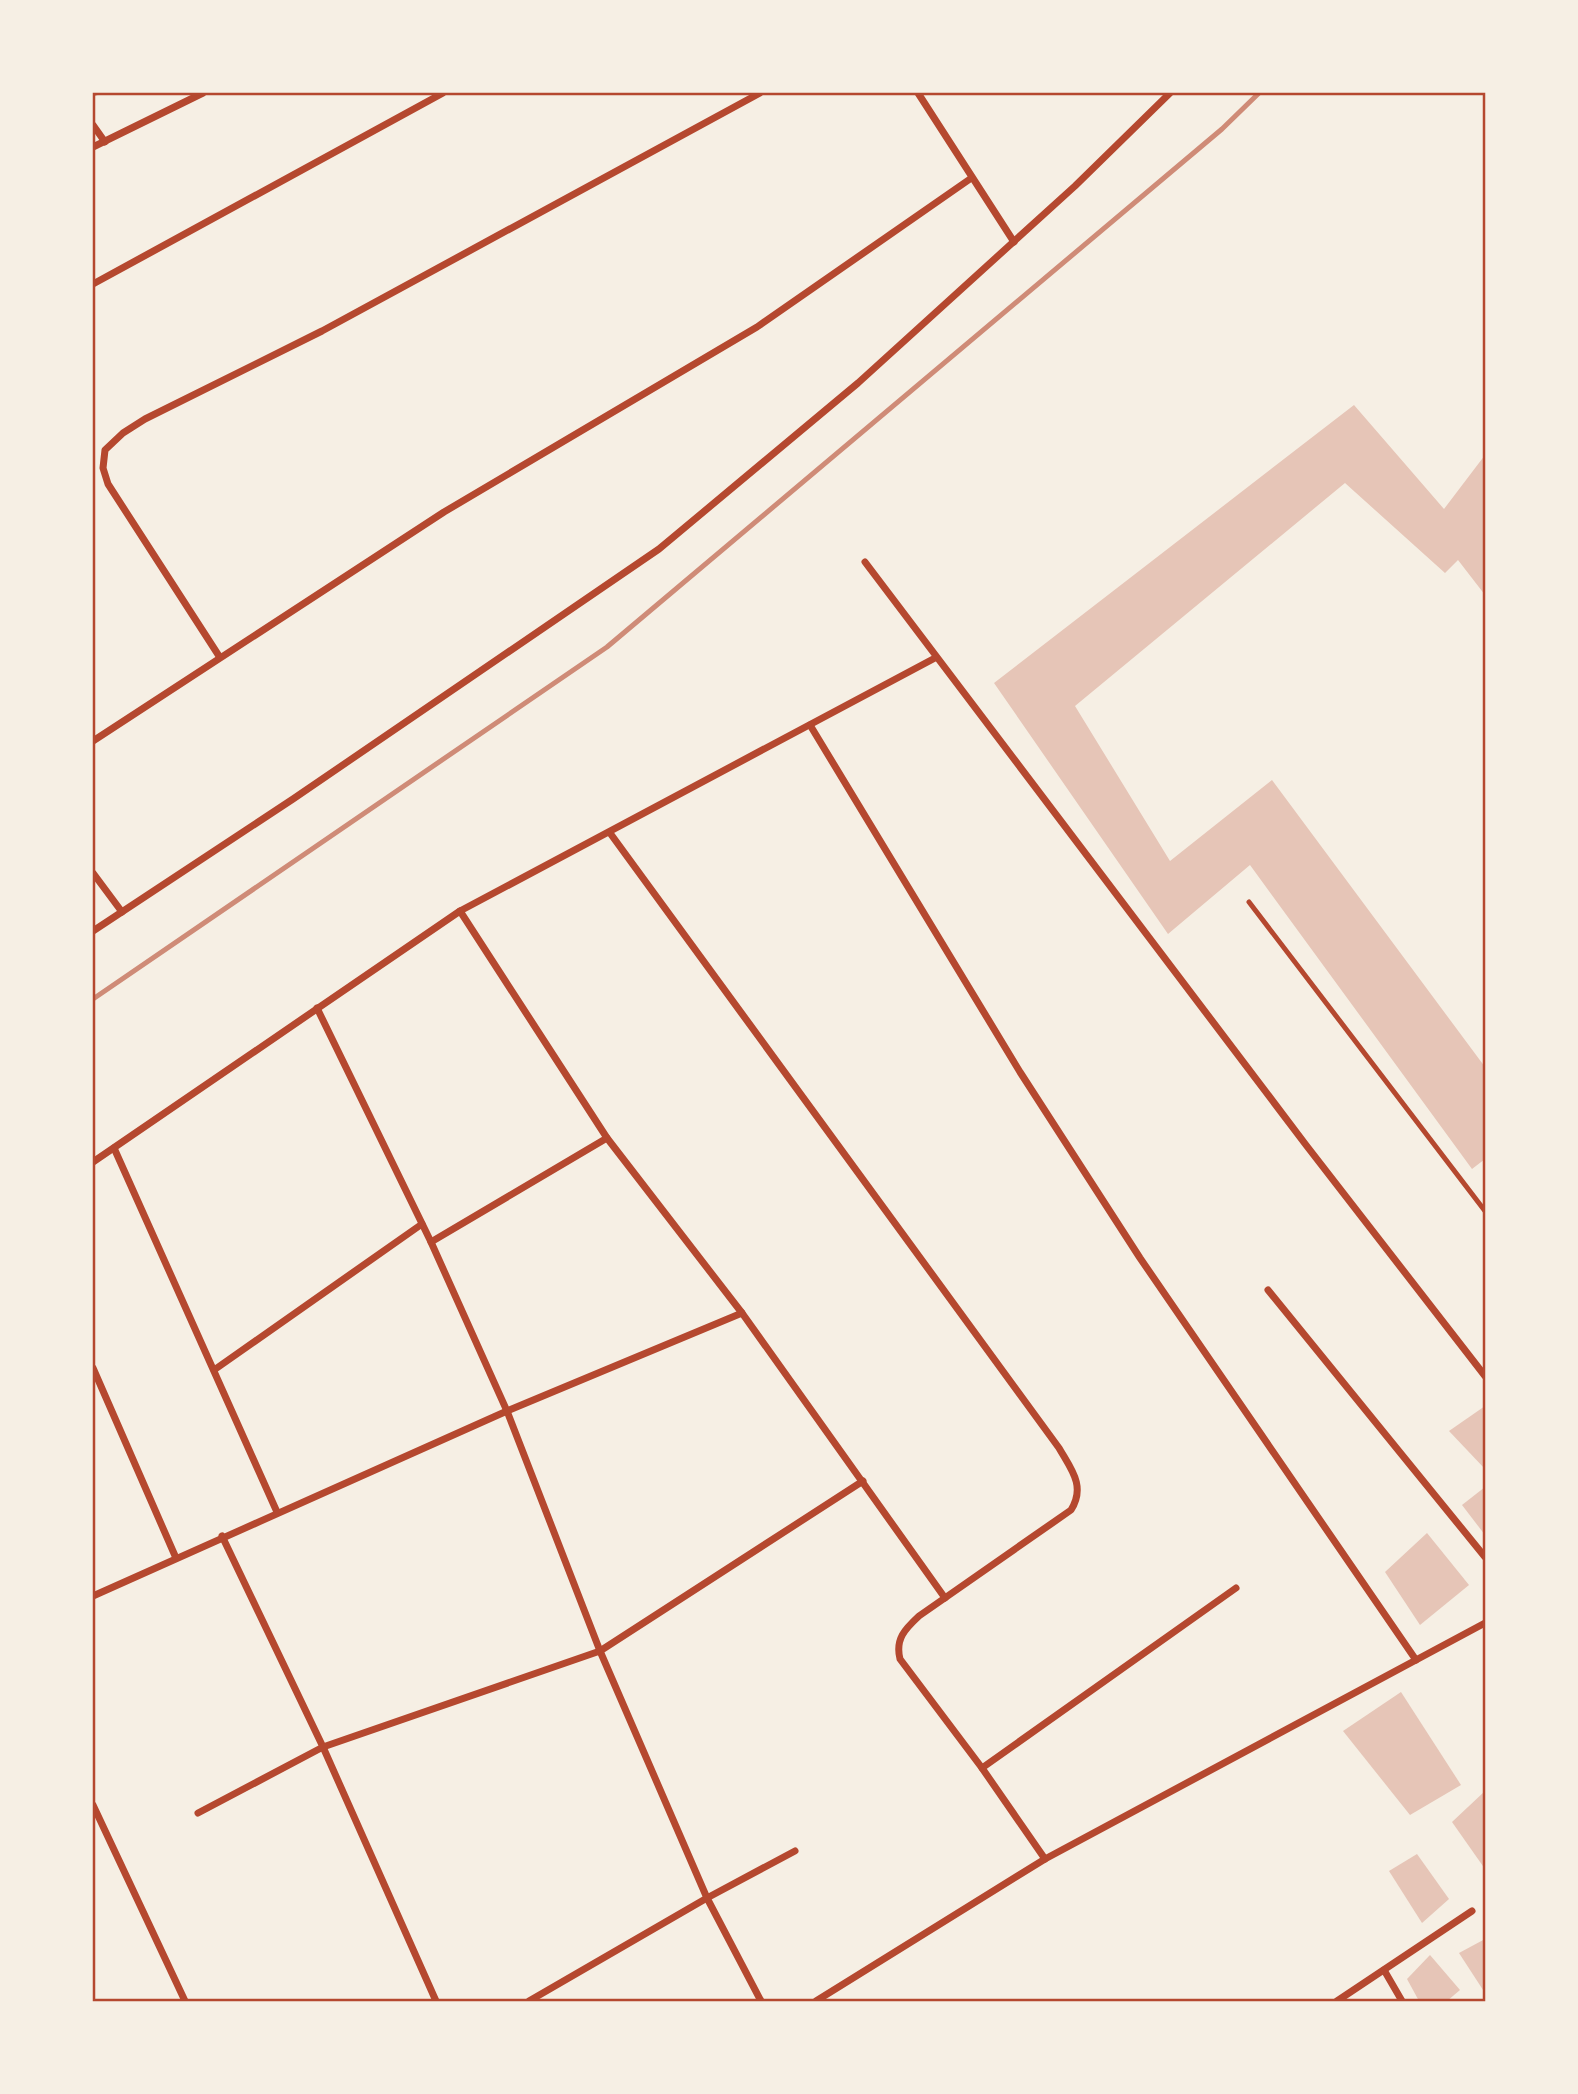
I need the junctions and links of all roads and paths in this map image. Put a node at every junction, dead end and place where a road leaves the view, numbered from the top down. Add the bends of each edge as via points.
1 (203, 93) edge
2 (443, 93) edge
3 (760, 93) edge
4 (918, 93) edge
5 (1170, 93) edge
6 (93, 125) edge
7 (105, 142) junction
8 (93, 147) edge
9 (970, 179) junction
10 (1014, 242) junction
11 (93, 284) edge
12 (865, 562) dead end
13 (219, 656) junction
14 (935, 658) junction
15 (810, 725) junction
16 (93, 741) edge
17 (610, 833) junction
18 (93, 873) edge
19 (1249, 902) dead end
20 (460, 911) junction
21 (122, 912) junction
22 (93, 931) edge
23 (317, 1008) junction
24 (607, 1138) junction
25 (114, 1148) junction
26 (93, 1162) edge
27 (1485, 1211) edge
28 (422, 1224) junction
29 (431, 1242) junction
30 (1268, 1290) dead end
31 (742, 1313) junction
32 (93, 1368) edge
33 (214, 1370) junction
34 (1485, 1376) edge
35 (507, 1411) junction
36 (863, 1481) junction
37 (277, 1512) junction
38 (222, 1536) junction
39 (1485, 1557) edge
40 (176, 1558) junction
41 (1236, 1588) dead end
42 (93, 1596) edge
43 (945, 1598) junction
44 (1485, 1623) edge
45 (600, 1651) junction
46 (1416, 1660) junction
47 (323, 1747) junction
48 (982, 1768) junction
49 (93, 1805) edge
50 (198, 1813) dead end
51 (795, 1851) dead end
52 (1045, 1859) junction
53 (707, 1898) junction
54 (1472, 1911) dead end
55 (1384, 1970) junction
56 (185, 2001) edge
57 (436, 2001) edge
58 (529, 2001) edge
59 (761, 2001) edge
60 (816, 2001) edge
61 (1337, 2001) edge
62 (1402, 2001) edge

1 - 7 street
2 - 11 street
3 - 13 street via 322,331 145,419 105,450 103,468 116,501
4 - 9 street
5 - 10 street
6 - 7 street
7 - 8 street
9 - 10 street
9 - 13 street via 757,327 444,512
10 - 21 street via 786,445 659,549
12 - 14 street
13 - 16 street
14 - 15 street
14 - 34 street
15 - 17 street
15 - 46 street via 1140,1258
17 - 20 street
17 - 43 street via 1074,1474 1079,1496 1071,1510
18 - 21 street
19 - 27 lane
20 - 23 street
20 - 24 street
21 - 22 street
23 - 25 street
23 - 28 street
24 - 29 street
24 - 31 street
25 - 26 street
25 - 33 street
28 - 29 street
28 - 33 street
29 - 35 street
30 - 39 street
31 - 35 street
31 - 36 street
32 - 40 street
33 - 37 street
35 - 37 street
35 - 45 street
36 - 43 street
36 - 45 street
37 - 38 street
38 - 40 street
38 - 47 street
40 - 42 street
41 - 48 street
43 - 48 street via 909,1625 897,1647 900,1659
44 - 46 street
45 - 47 street
45 - 53 street
46 - 52 street
47 - 50 street
47 - 57 street
48 - 52 street
49 - 56 street
51 - 53 street
52 - 60 street
53 - 58 street
53 - 59 street
54 - 55 street
55 - 61 street
55 - 62 street

